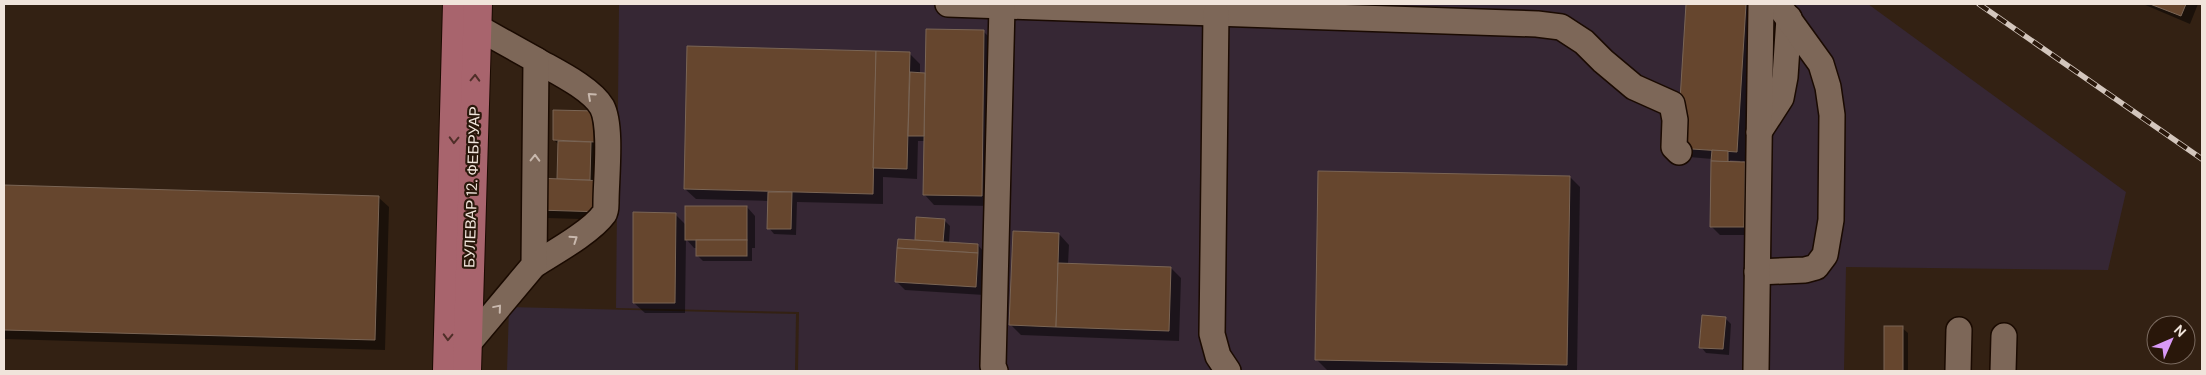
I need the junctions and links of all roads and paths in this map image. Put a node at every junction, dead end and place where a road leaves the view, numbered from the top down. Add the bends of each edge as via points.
1 (457, 4) edge
2 (948, 4) edge
3 (1764, 4) edge
4 (1002, 6) junction
5 (1065, 6) edge
6 (1169, 8) edge
7 (1781, 11) edge
8 (1216, 13) junction
9 (477, 15) edge
10 (1551, 15) edge
11 (536, 60) junction
12 (1759, 132) junction
13 (1679, 152) dead end
14 (534, 266) junction
15 (1757, 272) junction
16 (1958, 330) dead end
17 (2004, 336) dead end
18 (467, 358) edge
19 (447, 371) edge
20 (995, 371) edge
21 (1228, 371) edge
22 (1756, 371) edge
23 (1958, 371) edge
24 (2003, 371) edge

1 -> 19 main road, БУЛЕВАР 12. ФЕБРУАР
2 - 4 lane
3 - 12 lane via 1761,5
4 - 5 lane
4 - 20 lane
5 - 6 lane
6 - 8 lane
7 - 12 lane via 1785,77 1780,98
7 - 15 lane via 1821,64 1828,87 1832,115 1832,220 1825,255 1816,267
8 - 10 lane
8 - 21 lane via 1212,334 1218,356
9 - 11 lane
18 -> 9 main road, БУЛЕВАР 12. ФЕБРУАР
10 - 13 lane via 1561,27 1584,42 1634,86 1672,104 1674,147
14 -> 11 lane
14 -> 11 lane via 605,213 607,122 601,106 579,86
12 - 15 lane
18 -> 14 lane
15 - 22 lane
16 - 23 lane
17 - 24 lane

